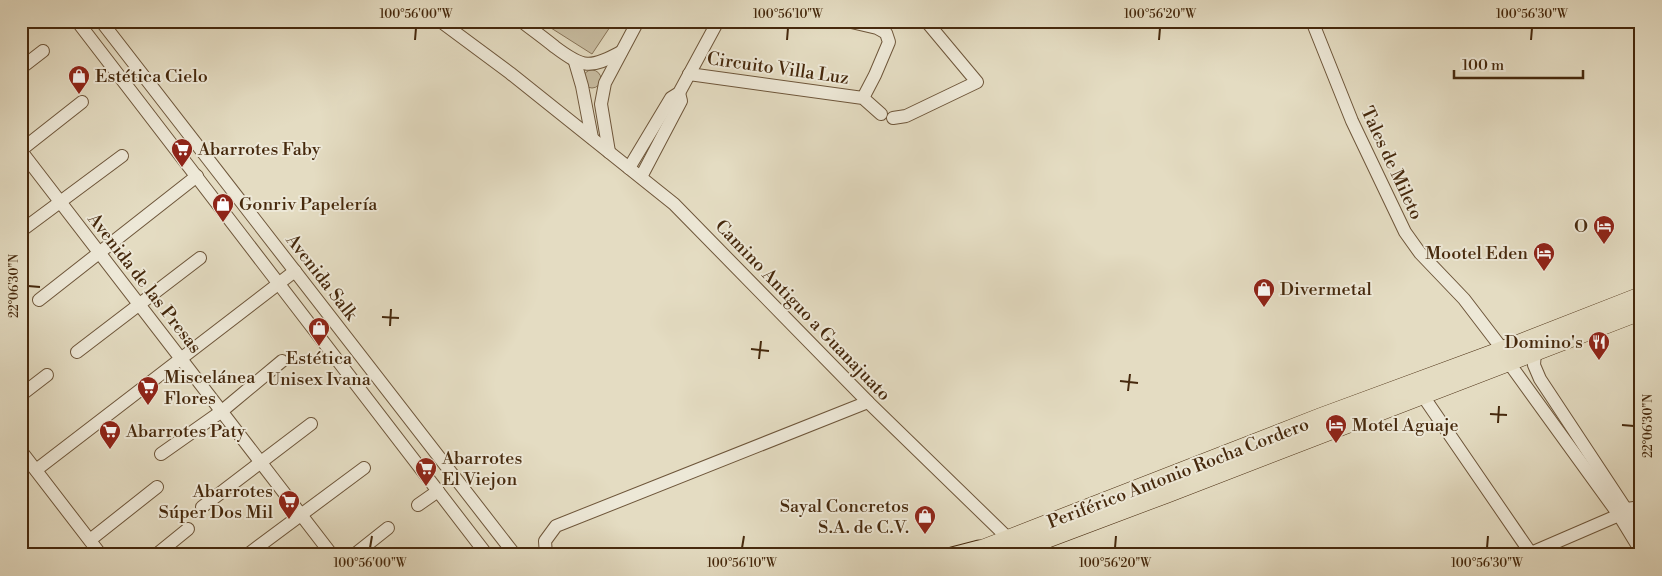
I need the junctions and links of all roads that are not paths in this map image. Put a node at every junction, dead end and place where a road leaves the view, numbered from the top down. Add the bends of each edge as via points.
1 (77, 21) edge
2 (101, 21) edge
3 (440, 21) edge
4 (521, 21) edge
5 (638, 21) edge
6 (718, 21) edge
7 (847, 21) edge
8 (926, 21) edge
9 (1312, 21) edge
10 (43, 51) dead end
11 (621, 52) junction
12 (575, 62) junction
13 (590, 64) junction
14 (21, 68) edge
15 (690, 74) junction
16 (605, 83) junction
17 (680, 93) junction
18 (863, 98) junction
19 (82, 102) dead end
20 (603, 120) junction
21 (588, 122) junction
22 (592, 138) junction
23 (21, 150) edge
24 (609, 152) junction
25 (122, 156) dead end
26 (629, 168) junction
27 (197, 176) junction
28 (641, 177) junction
29 (61, 202) junction
30 (21, 231) edge
31 (100, 253) junction
32 (200, 258) dead end
33 (295, 271) junction
34 (279, 283) junction
35 (1641, 296) edge
36 (39, 300) dead end
37 (139, 304) junction
38 (1641, 311) edge
39 (77, 352) dead end
40 (1535, 352) junction
41 (1506, 356) junction
42 (181, 358) junction
43 (282, 361) dead end
44 (47, 375) dead end
45 (21, 395) edge
46 (1423, 396) junction
47 (868, 402) junction
48 (222, 411) junction
49 (311, 424) dead end
50 (21, 451) edge
51 (161, 454) dead end
52 (262, 462) junction
53 (364, 468) dead end
54 (36, 470) junction
55 (157, 488) dead end
56 (438, 491) junction
57 (418, 505) dead end
58 (202, 507) dead end
59 (1641, 507) edge
60 (1623, 512) junction
61 (301, 514) junction
62 (188, 528) dead end
63 (388, 528) dead end
64 (1641, 532) edge
65 (90, 540) junction
66 (1001, 546) edge
67 (1036, 550) edge
68 (1641, 551) edge
69 (1531, 554) edge
70 (101, 555) edge
71 (156, 555) edge
72 (247, 555) edge
73 (332, 555) edge
74 (354, 555) edge
75 (488, 555) edge
76 (515, 555) edge
77 (546, 555) edge
78 (952, 555) edge
79 (967, 555) edge

1 - 27 street
2 - 33 street, Avenida Salk
3 - 22 street, Camino Antiguo a Guanajuato
4 - 12 street
5 - 11 street
6 - 15 street, Circuito Villa Luz
7 - 18 street, Circuito Villa Luz via 877,28 886,33 889,42
8 - 18 street, Circuito Villa Luz via 977,82 906,116 887,116
9 - 41 street, Tales de Mileto via 1352,121 1405,232 1420,253 1464,299
10 - 14 street
11 - 13 street
11 - 16 street
12 - 13 street
12 - 21 street
13 - 16 street via 600,72
15 - 17 street, Circuito Villa Luz
15 - 18 street, Circuito Villa Luz
16 - 20 street via 601,104
17 - 26 street, Circuito Villa Luz via 671,98
17 - 28 street, Circuito Villa Luz via 681,101
19 - 23 street
20 - 21 street
20 - 24 street
21 - 22 street
22 - 24 street, Camino Antiguo a Guanajuato
23 - 29 street, Avenida de las Presas
24 - 26 street, Camino Antiguo a Guanajuato
25 - 29 street
26 - 28 street, Camino Antiguo a Guanajuato
27 - 31 street
27 - 34 street
28 - 47 street, Camino Antiguo a Guanajuato via 674,204
29 - 30 street
29 - 31 street, Avenida de las Presas
31 - 36 street
31 - 37 street, Avenida de las Presas
32 - 37 street
33 - 34 street
33 - 76 street, Avenida Salk
34 - 42 street
34 - 56 street
35 - 41 highway, Periférico Antonio Rocha Cordero
37 - 39 street
37 - 42 street, Avenida de las Presas
38 - 40 highway, Periférico Antonio Rocha Cordero
40 - 41 highway, Periférico Antonio Rocha Cordero
40 - 60 street via 1534,365 1540,380
41 - 46 highway, Periférico Antonio Rocha Cordero
41 - 60 street, Tales de Mileto
41 - 66 highway, Periférico Antonio Rocha Cordero via 1321,417
42 - 48 street, Avenida de las Presas
42 - 54 street
43 - 48 street
44 - 45 street
46 - 67 highway, Periférico Antonio Rocha Cordero
46 - 69 street
47 - 66 street, Camino Antiguo a Guanajuato
47 - 77 street via 556,526 545,541
48 - 51 street
48 - 52 street, Avenida de las Presas
49 - 52 street
50 - 54 street
52 - 58 street
52 - 61 street, Avenida de las Presas
53 - 61 street
54 - 65 street
55 - 65 street
56 - 57 street
56 - 75 street
59 - 60 street
60 - 64 street
60 - 68 street
60 - 69 street
61 - 72 street
61 - 73 street, Avenida de las Presas
62 - 71 street
63 - 74 street
65 - 70 street
66 - 67 highway, Periférico Antonio Rocha Cordero
66 - 78 main road
66 - 79 highway, Periférico Antonio Rocha Cordero

